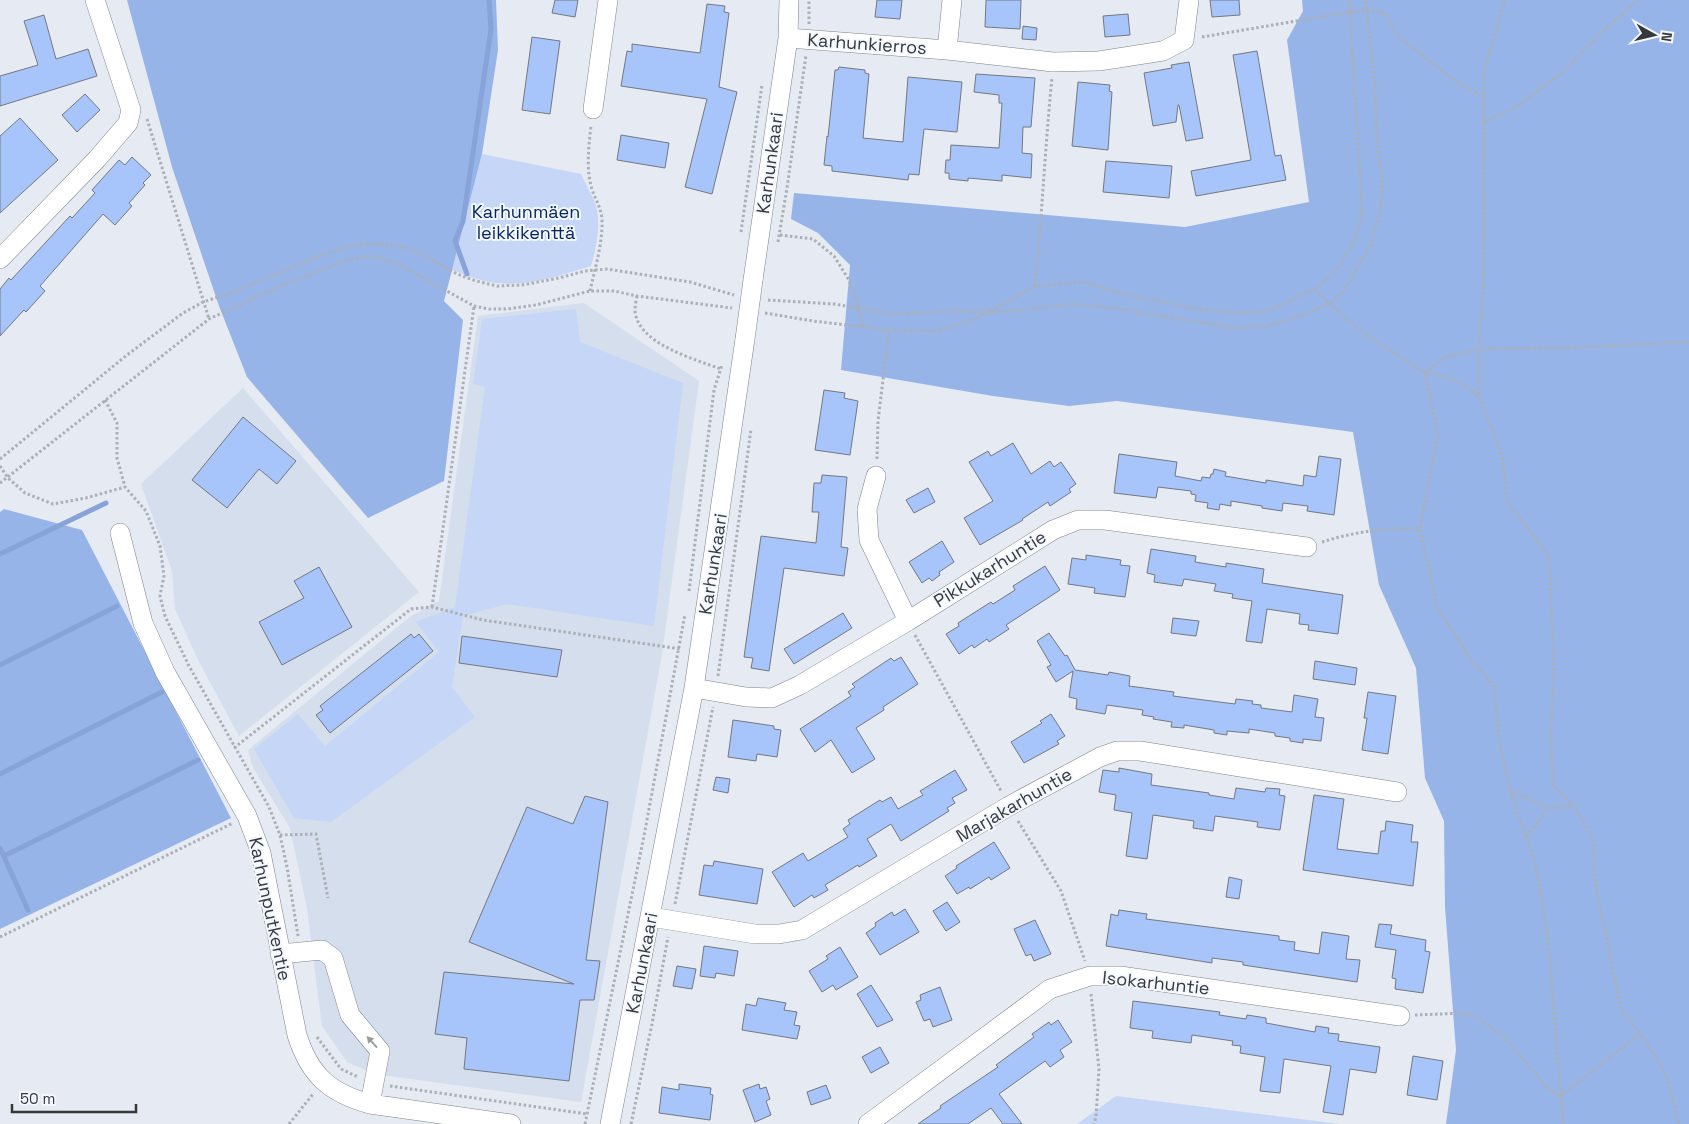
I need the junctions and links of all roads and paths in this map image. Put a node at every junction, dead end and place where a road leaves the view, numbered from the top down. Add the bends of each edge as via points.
1 (95, 0) edge
2 (608, 0) edge
3 (789, 0) edge
4 (809, 0) edge
5 (952, 0) edge
6 (1189, 0) edge
7 (1348, 0) edge
8 (1366, 0) edge
9 (1505, 0) edge
10 (1638, 0) edge
11 (1366, 10) junction
12 (1350, 12) junction
13 (788, 38) junction
14 (808, 40) junction
15 (1184, 40) junction
16 (947, 50) junction
17 (1053, 62) junction
18 (1484, 98) junction
19 (594, 109) joint
20 (147, 119) dead end
21 (1485, 122) junction
22 (780, 235) junction
23 (777, 244) dead end
24 (0, 259) edge
25 (595, 270) junction
26 (1035, 286) junction
27 (1316, 289) junction
28 (590, 291) junction
29 (637, 296) junction
30 (737, 296) dead end
31 (763, 299) dead end
32 (204, 302) junction
33 (1331, 304) junction
34 (474, 306) junction
35 (858, 309) junction
36 (741, 310) dead end
37 (761, 312) dead end
38 (990, 312) junction
39 (209, 319) junction
40 (863, 328) junction
41 (889, 330) junction
42 (1689, 342) edge
43 (1480, 349) junction
44 (724, 360) dead end
45 (721, 369) junction
46 (1425, 372) junction
47 (1479, 397) junction
48 (105, 400) junction
49 (0, 459) edge
50 (0, 466) edge
51 (876, 476) joint
52 (8, 478) junction
53 (0, 484) edge
54 (125, 487) junction
55 (1420, 528) junction
56 (120, 532) dead end
57 (1308, 547) joint
58 (688, 596) dead end
59 (687, 605) dead end
60 (432, 607) junction
61 (908, 621) junction
62 (679, 649) junction
63 (694, 688) junction
64 (234, 748) junction
65 (1510, 791) junction
66 (1397, 792) dead end
67 (1009, 806) junction
68 (1574, 806) junction
69 (269, 807) junction
70 (1549, 808) junction
71 (247, 816) junction
72 (280, 835) junction
73 (1526, 837) junction
74 (328, 898) dead end
75 (651, 917) junction
76 (0, 937) edge
77 (300, 952) junction
78 (280, 954) junction
79 (1090, 976) junction
80 (1400, 1016) joint
81 (315, 1034) dead end
82 (1640, 1034) junction
83 (323, 1081) junction
84 (374, 1084) junction
85 (1559, 1097) junction
86 (370, 1104) junction
87 (587, 1114) junction
88 (289, 1124) edge
89 (511, 1124) edge
90 (585, 1124) edge
91 (610, 1124) edge
92 (868, 1124) edge
93 (1094, 1124) edge
94 (1563, 1124) edge
95 (1680, 1124) edge

1 - 24 street via 131,110 128,123
2 - 19 street
3 - 13 street, Karhunkaari
4 - 14 path
5 - 16 street, Karhunkierros
6 - 15 street
7 - 12 path
8 - 11 path
9 - 18 path via 1484,71
10 - 21 path via 1563,72 1519,105
11 - 12 path
11 - 18 path via 1385,13 1399,37 1456,82
11 - 33 path via 1375,87 1381,209 1371,244 1344,290
12 - 15 path
12 - 27 path via 1361,220 1351,248 1336,271
13 - 14 street, Karhunkierros
13 - 63 street, Karhunkaari, bridge
14 - 16 street, Karhunkierros
14 - 22 path
15 - 17 street, Karhunkierros via 1162,51 1099,61
16 - 17 street, Karhunkierros
17 - 26 path
18 - 21 path
19 - 25 path via 588,167 602,220
20 - 32 path
21 - 43 path
22 - 23 path
22 - 35 path via 813,239 834,256 849,280
25 - 28 path
25 - 30 path via 624,271 690,282
25 - 32 path via 522,285 498,286 457,274 412,249 382,244 356,246 326,253
26 - 27 path via 1083,282 1172,304 1236,313 1269,311
26 - 38 path
27 - 33 path
28 - 29 path via 614,291
28 - 34 path via 507,309
29 - 36 path
29 - 45 path via 635,312 643,331 665,347
31 - 35 path
32 - 39 path
32 - 49 path via 183,313 127,355
33 - 38 path via 1268,326 1234,328 1073,304
33 - 46 path via 1368,336
34 - 39 path via 398,264 373,256 348,260
34 - 60 path
35 - 38 path via 894,314
35 - 40 path
37 - 40 path
38 - 41 path via 966,323 935,331
39 - 48 path
40 - 41 path
41 - 51 path via 878,421
42 - 43 path
43 - 46 path via 1443,358
43 - 47 path
44 - 45 path
45 - 58 path via 714,390
46 - 47 path via 1448,377
46 - 55 path via 1438,434
47 - 68 path via 1502,454 1508,503 1549,556 1554,666 1553,785
48 - 52 path
48 - 54 path via 118,423 118,458
50 - 52 path
51 - 61 street via 867,509 869,540
52 - 53 path
52 - 54 path via 25,493 53,504
54 - 64 path via 146,511 160,546 164,576 160,596 165,616
55 - 57 path via 1338,537
55 - 65 path via 1437,607 1469,657 1494,686 1499,738
56 - 71 street, Karhunputkentie via 143,623 165,672
57 - 61 street, Pikkukarhuntie via 1105,520 1078,520 1052,530
59 - 62 path
60 - 62 path via 483,620
60 - 64 path via 411,608
61 - 63 street, Pikkukarhuntie via 772,698
61 - 67 path
62 - 87 path
63 - 75 street, Karhunkaari
64 - 69 path
65 - 70 path
65 - 73 path
66 - 67 street, Marjakarhuntie via 1140,751 1117,751
67 - 75 street, Marjakarhuntie via 802,930 756,934
67 - 79 path via 1061,891
68 - 70 path
68 - 82 path via 1594,841 1594,882 1621,1009
69 - 71 path
69 - 72 path
70 - 73 path
71 - 76 path
71 - 78 street, Karhunputkentie via 261,853
72 - 74 path via 316,834
72 - 77 path
73 - 85 path via 1536,862 1548,938
75 - 91 street, Karhunkaari
77 - 78 street
84 -> 77 street via 380,1051 350,1015 333,958 322,950
78 - 83 street, Karhunputkentie via 301,1049
79 - 80 street, Isokarhuntie via 1120,976
79 - 92 street, Isokarhuntie via 1050,989
79 - 93 path via 1099,1069
80 - 85 path via 1465,1013 1478,1018 1506,1038 1545,1086
81 - 84 path via 340,1069
82 - 85 path
82 - 95 path via 1666,1074
83 - 86 street, Karhunputkentie via 351,1099
83 - 88 path
84 - 86 street
84 - 87 path
85 - 94 path
86 - 89 street, Karhunputkentie
87 - 90 path

